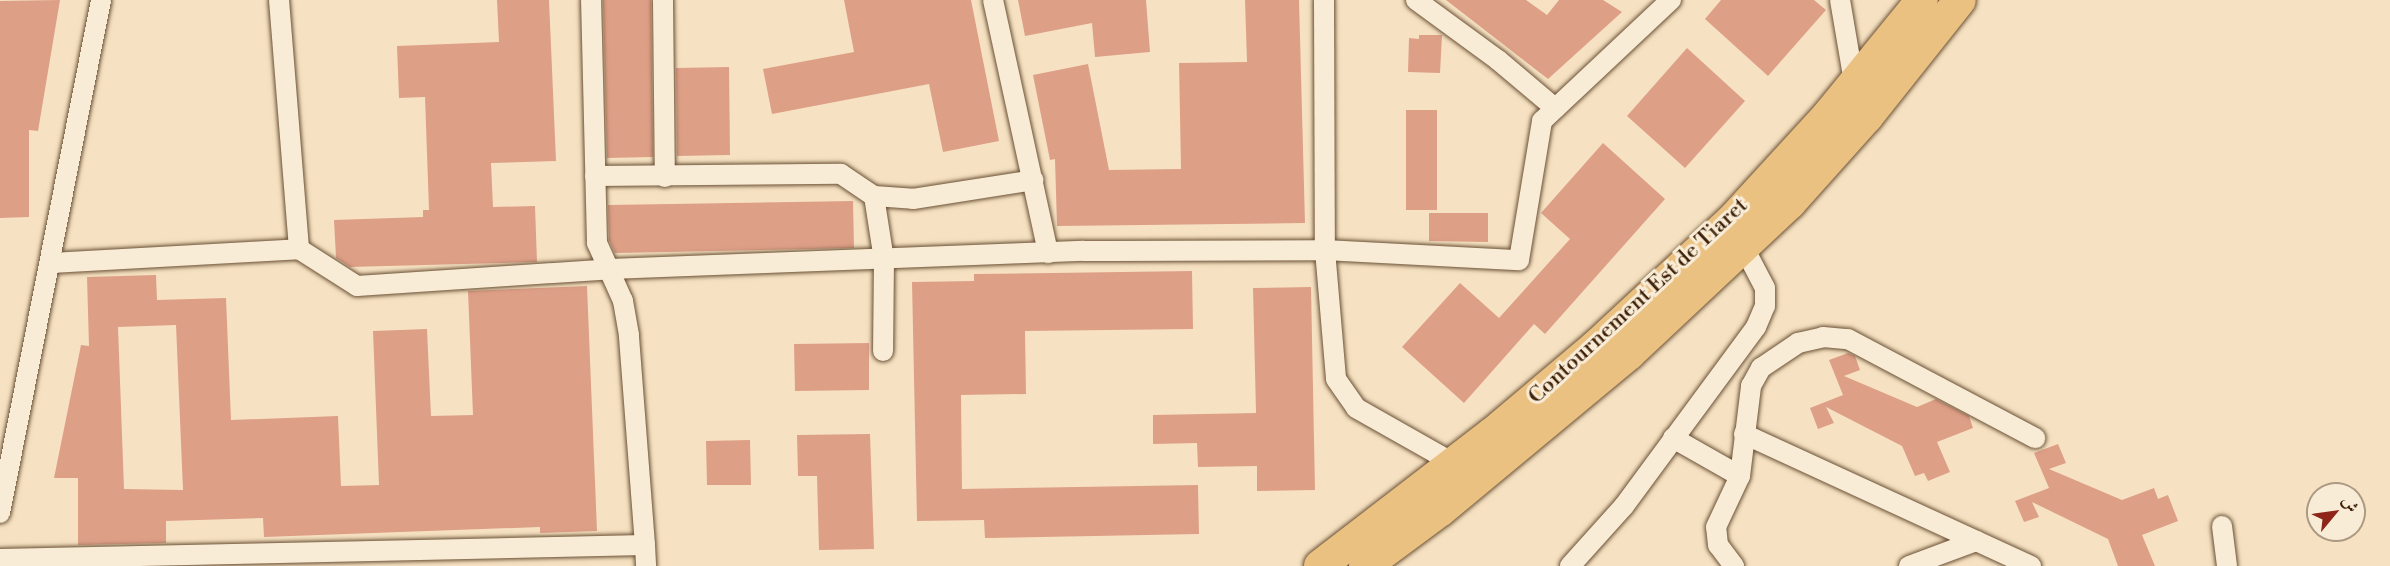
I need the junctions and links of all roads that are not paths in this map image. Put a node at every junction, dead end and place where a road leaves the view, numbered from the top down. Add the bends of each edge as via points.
1 (101, 0) edge
2 (279, 0) edge
3 (591, 0) edge
4 (663, 0) edge
5 (993, 0) edge
6 (1324, 0) edge
7 (1416, 0) edge
8 (1671, 0) edge
9 (1840, 0) edge
10 (1960, 0) edge
11 (1913, 3) edge
12 (1854, 82) junction
13 (1555, 108) junction
14 (596, 176) junction
15 (665, 177) junction
16 (1034, 180) junction
17 (874, 196) junction
18 (1743, 246) junction
19 (299, 249) junction
20 (1325, 250) junction
21 (1048, 253) junction
22 (884, 260) junction
23 (51, 263) junction
24 (609, 269) junction
25 (883, 351) dead end
26 (1744, 434) junction
27 (1673, 438) junction
28 (2035, 438) dead end
29 (1455, 464) junction
30 (1740, 476) junction
31 (0, 513) edge
32 (2222, 525) dead end
33 (1976, 541) junction
34 (645, 545) junction
35 (0, 559) edge
36 (646, 566) edge
37 (1320, 566) edge
38 (1365, 566) edge
39 (1570, 566) edge
40 (1734, 566) edge
41 (1909, 566) edge
42 (2031, 566) edge
43 (2227, 566) edge

1 - 23 street
2 - 19 street
3 - 14 street
4 - 15 street
5 - 16 street
6 - 20 street
7 - 13 street
8 - 13 street
9 - 12 street
10 - 18 highway, Contournement Est de Tiaret via 1867,117 1790,203
11 - 12 highway, Contournement Est de Tiaret
12 - 29 highway, Contournement Est de Tiaret via 1732,220 1597,345
13 - 20 street via 1542,121 1519,260
14 - 15 street
14 - 24 street via 597,243
15 - 17 street via 841,174
16 - 17 street via 913,199
16 - 21 street
17 - 22 street
18 - 27 street via 1766,288 1765,306 1756,327
18 - 38 highway, Contournement Est de Tiaret via 1629,354 1441,510
19 - 23 street
19 - 24 street via 357,286
20 - 21 street
20 - 29 street via 1336,380 1356,408
21 - 22 street
22 - 24 street
22 - 25 street
23 - 31 street
24 - 34 street via 623,301 629,335
26 - 28 street via 1751,386 1761,368 1798,343 1822,337 1848,339
26 - 30 street
26 - 33 street
27 - 30 street
27 - 39 street via 1624,506
29 - 37 highway, Contournement Est de Tiaret
30 - 40 street via 1716,526 1718,545
32 - 43 street
33 - 41 street
33 - 42 street
34 - 35 street
34 - 36 street

